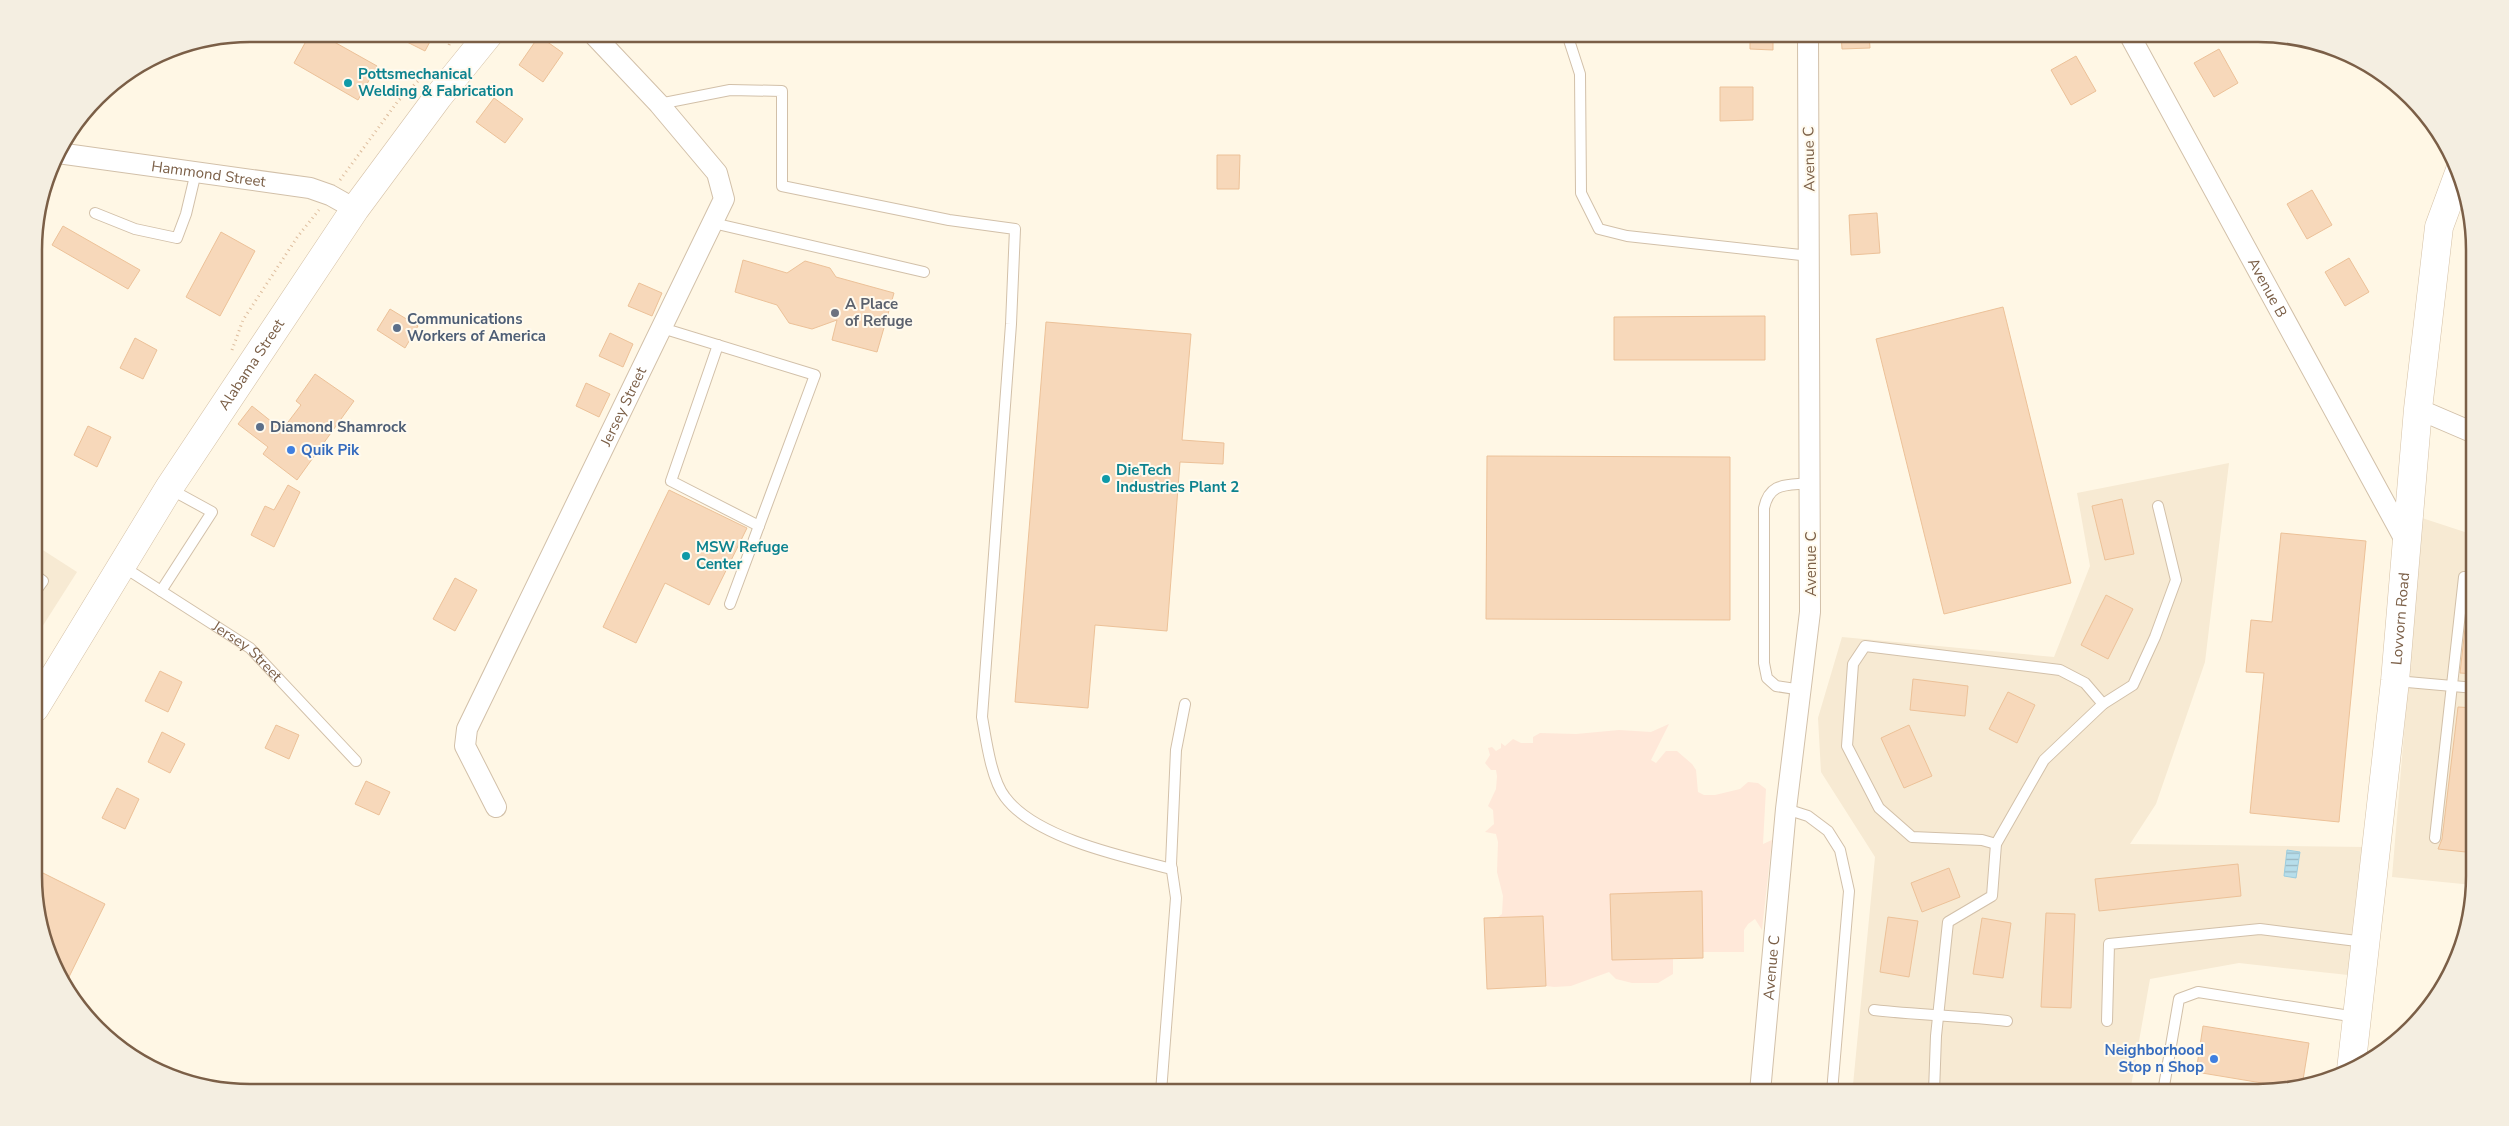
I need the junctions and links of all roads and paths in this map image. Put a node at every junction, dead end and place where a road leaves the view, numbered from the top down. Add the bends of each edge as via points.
1 (483, 42) edge
2 (601, 42) edge
3 (1570, 42) edge
4 (1808, 42) edge
5 (2133, 42) edge
6 (659, 104) junction
7 (66, 154) edge
8 (196, 172) junction
9 (2455, 184) edge
10 (355, 209) junction
11 (95, 213) dead end
12 (713, 223) junction
13 (1810, 256) junction
14 (924, 272) dead end
15 (662, 328) junction
16 (718, 345) junction
17 (2418, 409) junction
18 (2466, 430) edge
19 (1811, 483) junction
20 (169, 488) junction
21 (2158, 506) dead end
22 (758, 526) junction
23 (2405, 540) junction
24 (121, 565) junction
25 (2464, 577) dead end
26 (161, 591) junction
27 (730, 604) dead end
28 (2395, 681) junction
29 (2452, 686) junction
30 (2466, 687) edge
31 (1802, 690) junction
32 (42, 696) edge
33 (1185, 704) dead end
34 (2103, 704) junction
35 (356, 761) dead end
36 (496, 807) dead end
37 (1786, 809) junction
38 (2435, 838) dead end
39 (1996, 844) junction
40 (1172, 869) junction
41 (2366, 942) junction
42 (1874, 1010) dead end
43 (1938, 1014) junction
44 (2357, 1017) junction
45 (2007, 1021) dead end
46 (2107, 1021) dead end
47 (2351, 1061) edge
48 (1162, 1084) edge
49 (1761, 1084) edge
50 (1833, 1084) edge
51 (1934, 1084) edge
52 (2164, 1084) edge

1 - 10 street, Alabama Street
2 - 6 street, Jersey Street
3 - 13 lane via 1580,74 1581,193 1599,229 1627,236
4 - 13 street, Avenue C
5 - 23 street, Avenue B
6 - 12 street, Jersey Street via 717,173 724,199
6 - 40 lane via 730,90 782,91 782,186 949,220 1015,229 982,716 988,755 1004,797 1033,824 1110,853
7 - 8 street, Hammond Street
8 - 10 street, Hammond Street via 310,188
8 - 11 lane via 177,238 135,229
9 - 17 street, Lovvorn Road via 2439,227
10 - 20 street, Alabama Street
12 - 14 lane
12 - 15 street, Jersey Street
13 - 19 street, Avenue C
15 - 16 lane
15 - 36 street, Jersey Street via 467,728 465,746
16 - 22 lane via 671,481
16 - 22 lane via 814,375
17 - 18 street
17 - 23 street, Lovvorn Road
19 - 31 street, Avenue C via 1810,612
19 - 31 lane via 1776,487 1767,495 1764,508 1764,663 1767,678 1776,686
20 - 24 street, Alabama Street
20 - 26 lane via 212,512
21 - 34 lane via 2176,580 2133,685
22 - 27 lane
23 - 28 street, Lovvorn Road
24 - 26 lane, Jersey Street
24 - 32 street, Alabama Street
25 - 29 lane
26 - 35 lane, Jersey Street via 250,648
28 - 29 lane
28 - 41 street, Lovvorn Road
29 - 30 lane
29 - 38 lane
31 - 37 street, Avenue C
33 - 40 lane via 1176,750
34 - 39 lane via 2044,760
34 - 39 lane via 2085,683 2060,670 1865,646 1853,664 1847,746 1879,808 1912,837 1982,840
37 - 49 street, Avenue C
37 - 50 lane via 1808,816 1828,831 1840,850 1849,892
39 - 43 lane via 1992,896 1948,922
40 - 48 lane via 1176,898
41 - 44 street, Lovvorn Road
41 - 46 lane via 2260,928 2109,944
42 - 43 lane
43 - 45 lane
43 - 51 lane
44 - 47 street, Lovvorn Road
44 - 52 lane via 2198,992 2179,999

